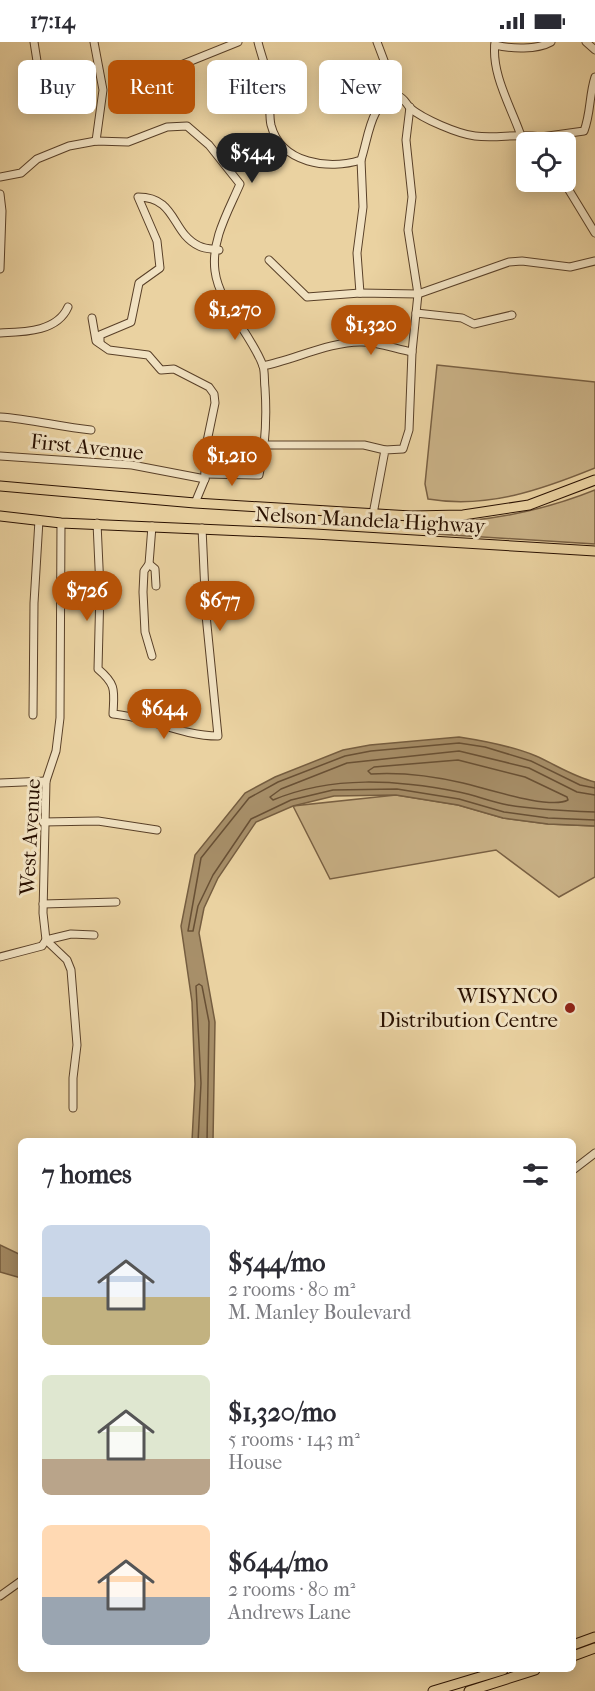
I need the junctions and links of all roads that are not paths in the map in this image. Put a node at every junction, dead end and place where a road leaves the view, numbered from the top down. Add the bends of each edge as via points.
1 (34, 42) edge
2 (94, 42) edge
3 (238, 42) edge
4 (258, 42) edge
5 (377, 42) edge
6 (552, 42) edge
7 (586, 42) edge
8 (495, 44) edge
9 (595, 50) edge
10 (37, 60) edge
11 (193, 60) edge
12 (384, 60) edge
13 (595, 77) edge
14 (402, 98) edge
15 (410, 107) junction
16 (374, 114) edge
17 (519, 132) edge
18 (576, 133) edge
19 (516, 134) edge
20 (96, 141) junction
21 (361, 160) junction
22 (0, 177) edge
23 (570, 192) edge
24 (0, 194) edge
25 (595, 233) edge
26 (217, 249) junction
27 (269, 260) dead end
28 (595, 261) edge
29 (0, 269) edge
30 (360, 293) junction
31 (418, 294) junction
32 (68, 306) dead end
33 (416, 313) junction
34 (512, 315) dead end
35 (92, 318) dead end
36 (0, 333) edge
37 (100, 343) junction
38 (412, 352) junction
39 (263, 366) junction
40 (0, 417) edge
41 (91, 430) dead end
42 (266, 446) junction
43 (385, 450) junction
44 (0, 456) edge
45 (205, 476) junction
46 (595, 480) edge
47 (0, 486) edge
48 (195, 503) junction
49 (368, 512) junction
50 (0, 516) edge
51 (39, 520) junction
52 (61, 523) junction
53 (97, 523) junction
54 (152, 526) junction
55 (202, 528) junction
56 (595, 551) edge
57 (149, 564) junction
58 (156, 586) dead end
59 (152, 656) dead end
60 (33, 714) dead end
61 (46, 781) junction
62 (0, 783) edge
63 (43, 822) junction
64 (158, 830) dead end
65 (116, 902) dead end
66 (43, 904) junction
67 (94, 935) dead end
68 (46, 939) junction
69 (0, 957) edge
70 (73, 1108) dead end
71 (595, 1153) edge
72 (576, 1168) edge
73 (18, 1583) edge
74 (0, 1596) edge
75 (595, 1637) edge
76 (576, 1644) edge
77 (595, 1648) edge
78 (576, 1655) edge
79 (496, 1672) edge
80 (529, 1672) edge
81 (433, 1691) edge
82 (469, 1691) edge

1 - 10 street
2 - 20 street via 103,90
3 - 11 street
4 - 21 street via 269,83 271,125 278,140 295,158 311,163
5 - 12 street
6 - 8 street via 539,47 508,48
7 - 9 street
8 - 17 street via 497,74
13 - 18 street via 589,118 584,131
14 - 15 street
15 - 19 street via 445,127 475,136
15 - 31 street via 406,140 412,197 408,230
16 - 21 street
20 - 22 street via 69,146 37,159 21,173
20 - 26 street via 128,142 167,128 187,126 199,135 240,184 226,212
21 - 30 street via 363,207 357,254
23 - 25 street
24 - 29 street
26 - 37 street via 199,246 163,202 138,197 157,241 160,268 139,283 131,322 100,335
26 - 39 street via 215,273
27 - 30 street via 307,297
28 - 31 street via 570,267 508,262
30 - 31 street
31 - 33 street
32 - 36 street via 60,320 34,331
33 - 34 street via 462,318 474,324
33 - 38 street
35 - 37 street via 96,341
37 - 45 street via 109,350 148,355 161,370 174,369 209,387 215,403 205,451
38 - 39 street via 362,342 330,346
38 - 43 street via 407,442 403,449
39 - 42 street
40 - 41 street
42 - 43 street via 364,445
42 - 45 street, First Avenue via 259,475
43 - 49 street
44 - 45 street, First Avenue via 132,465
45 - 48 street
46 - 49 highway, Nelson Mandela Highway via 529,504 496,511 411,516
47 - 48 highway, Nelson Mandela Highway
48 - 49 highway, Nelson Mandela Highway
50 - 51 highway, Nelson Mandela Highway
51 - 52 highway, Nelson Mandela Highway
51 - 60 street
52 - 53 highway, Nelson Mandela Highway
52 - 61 street, West Avenue via 60,718 56,751
53 - 54 highway, Nelson Mandela Highway
53 - 55 street via 98,669 115,688 113,714 130,715 189,734 218,736
54 - 55 highway, Nelson Mandela Highway
54 - 57 street
55 - 56 highway, Nelson Mandela Highway
57 - 58 street via 155,569
57 - 59 street via 144,572 143,592 145,632
61 - 62 street
61 - 63 street, West Avenue
63 - 64 street via 99,821
63 - 66 street, West Avenue
65 - 66 street
66 - 68 street, West Avenue
67 - 68 street
68 - 69 street via 42,946
68 - 70 street via 67,960 71,970 77,1045
71 - 72 street
73 - 74 street
75 - 76 highway
77 - 78 highway
79 - 81 highway
80 - 82 highway

